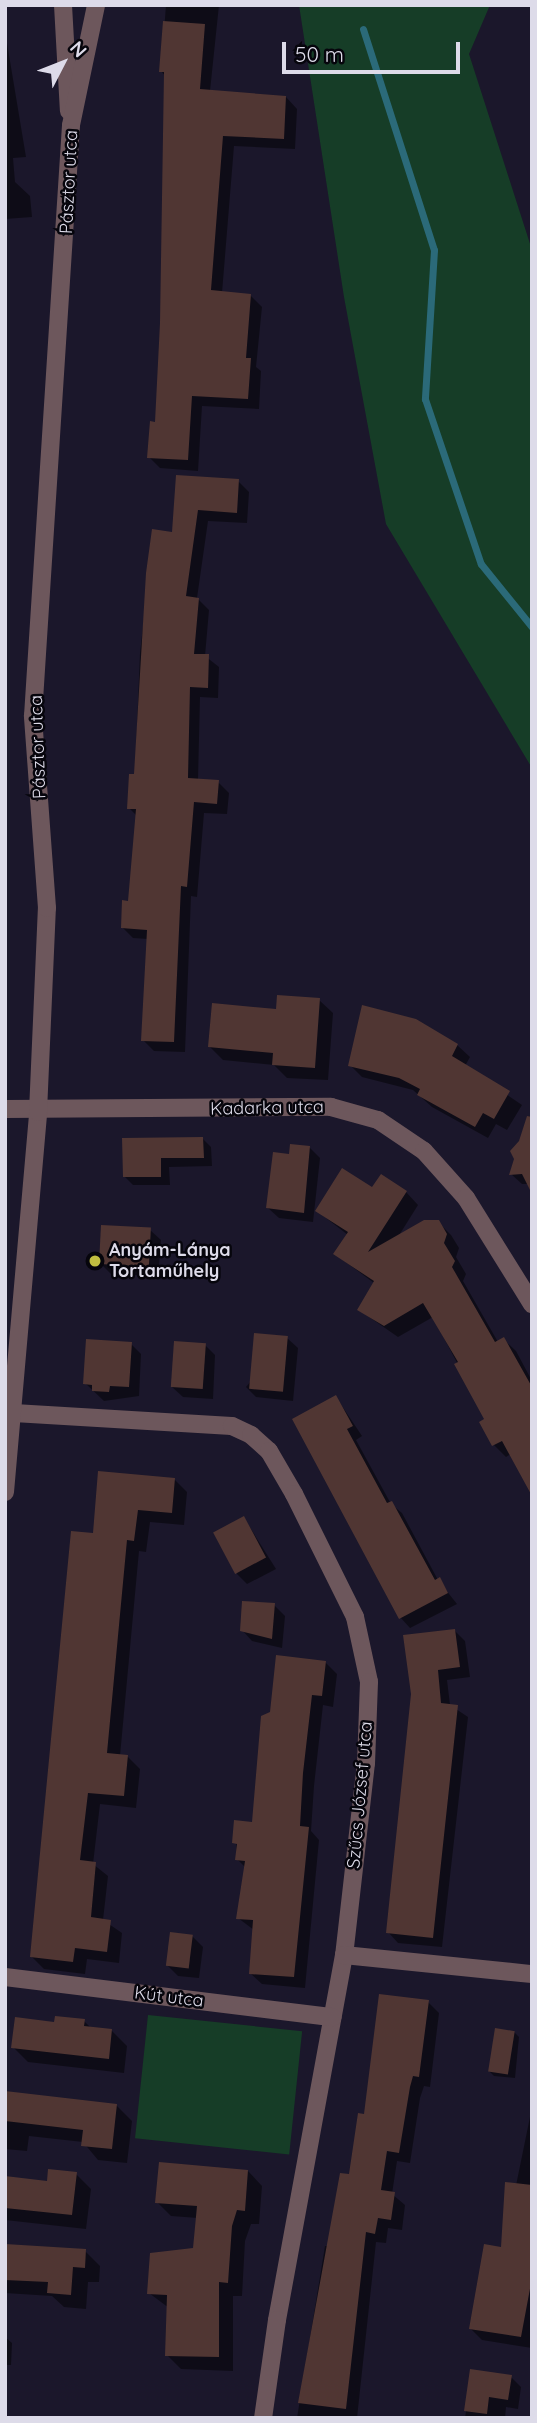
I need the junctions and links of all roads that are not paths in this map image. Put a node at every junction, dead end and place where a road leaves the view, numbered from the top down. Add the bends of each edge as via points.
1 (63, 5) edge
2 (96, 5) edge
3 (71, 125) junction
4 (5, 1109) edge
5 (38, 1112) junction
6 (532, 1304) edge
7 (14, 1413) junction
8 (5, 1492) edge
9 (344, 1955) junction
10 (532, 1974) edge
11 (5, 1976) edge
12 (333, 2017) junction
13 (263, 2418) edge

1 - 3 street
2 - 3 street, Pásztor utca
3 - 5 street, Pásztor utca via 33,716 47,908
4 - 5 street, Kadarka utca
5 - 6 street, Kadarka utca via 331,1107 377,1120 424,1151 466,1198
5 - 7 street, Pásztor utca
7 - 8 street, Pásztor utca
7 - 9 street, Szűcs József utca via 232,1426 269,1451 355,1617 369,1682 366,1763
9 - 10 street
9 - 12 street, Szűcs József utca
11 - 12 street, Kút utca
12 - 13 street, Szűcs József utca

